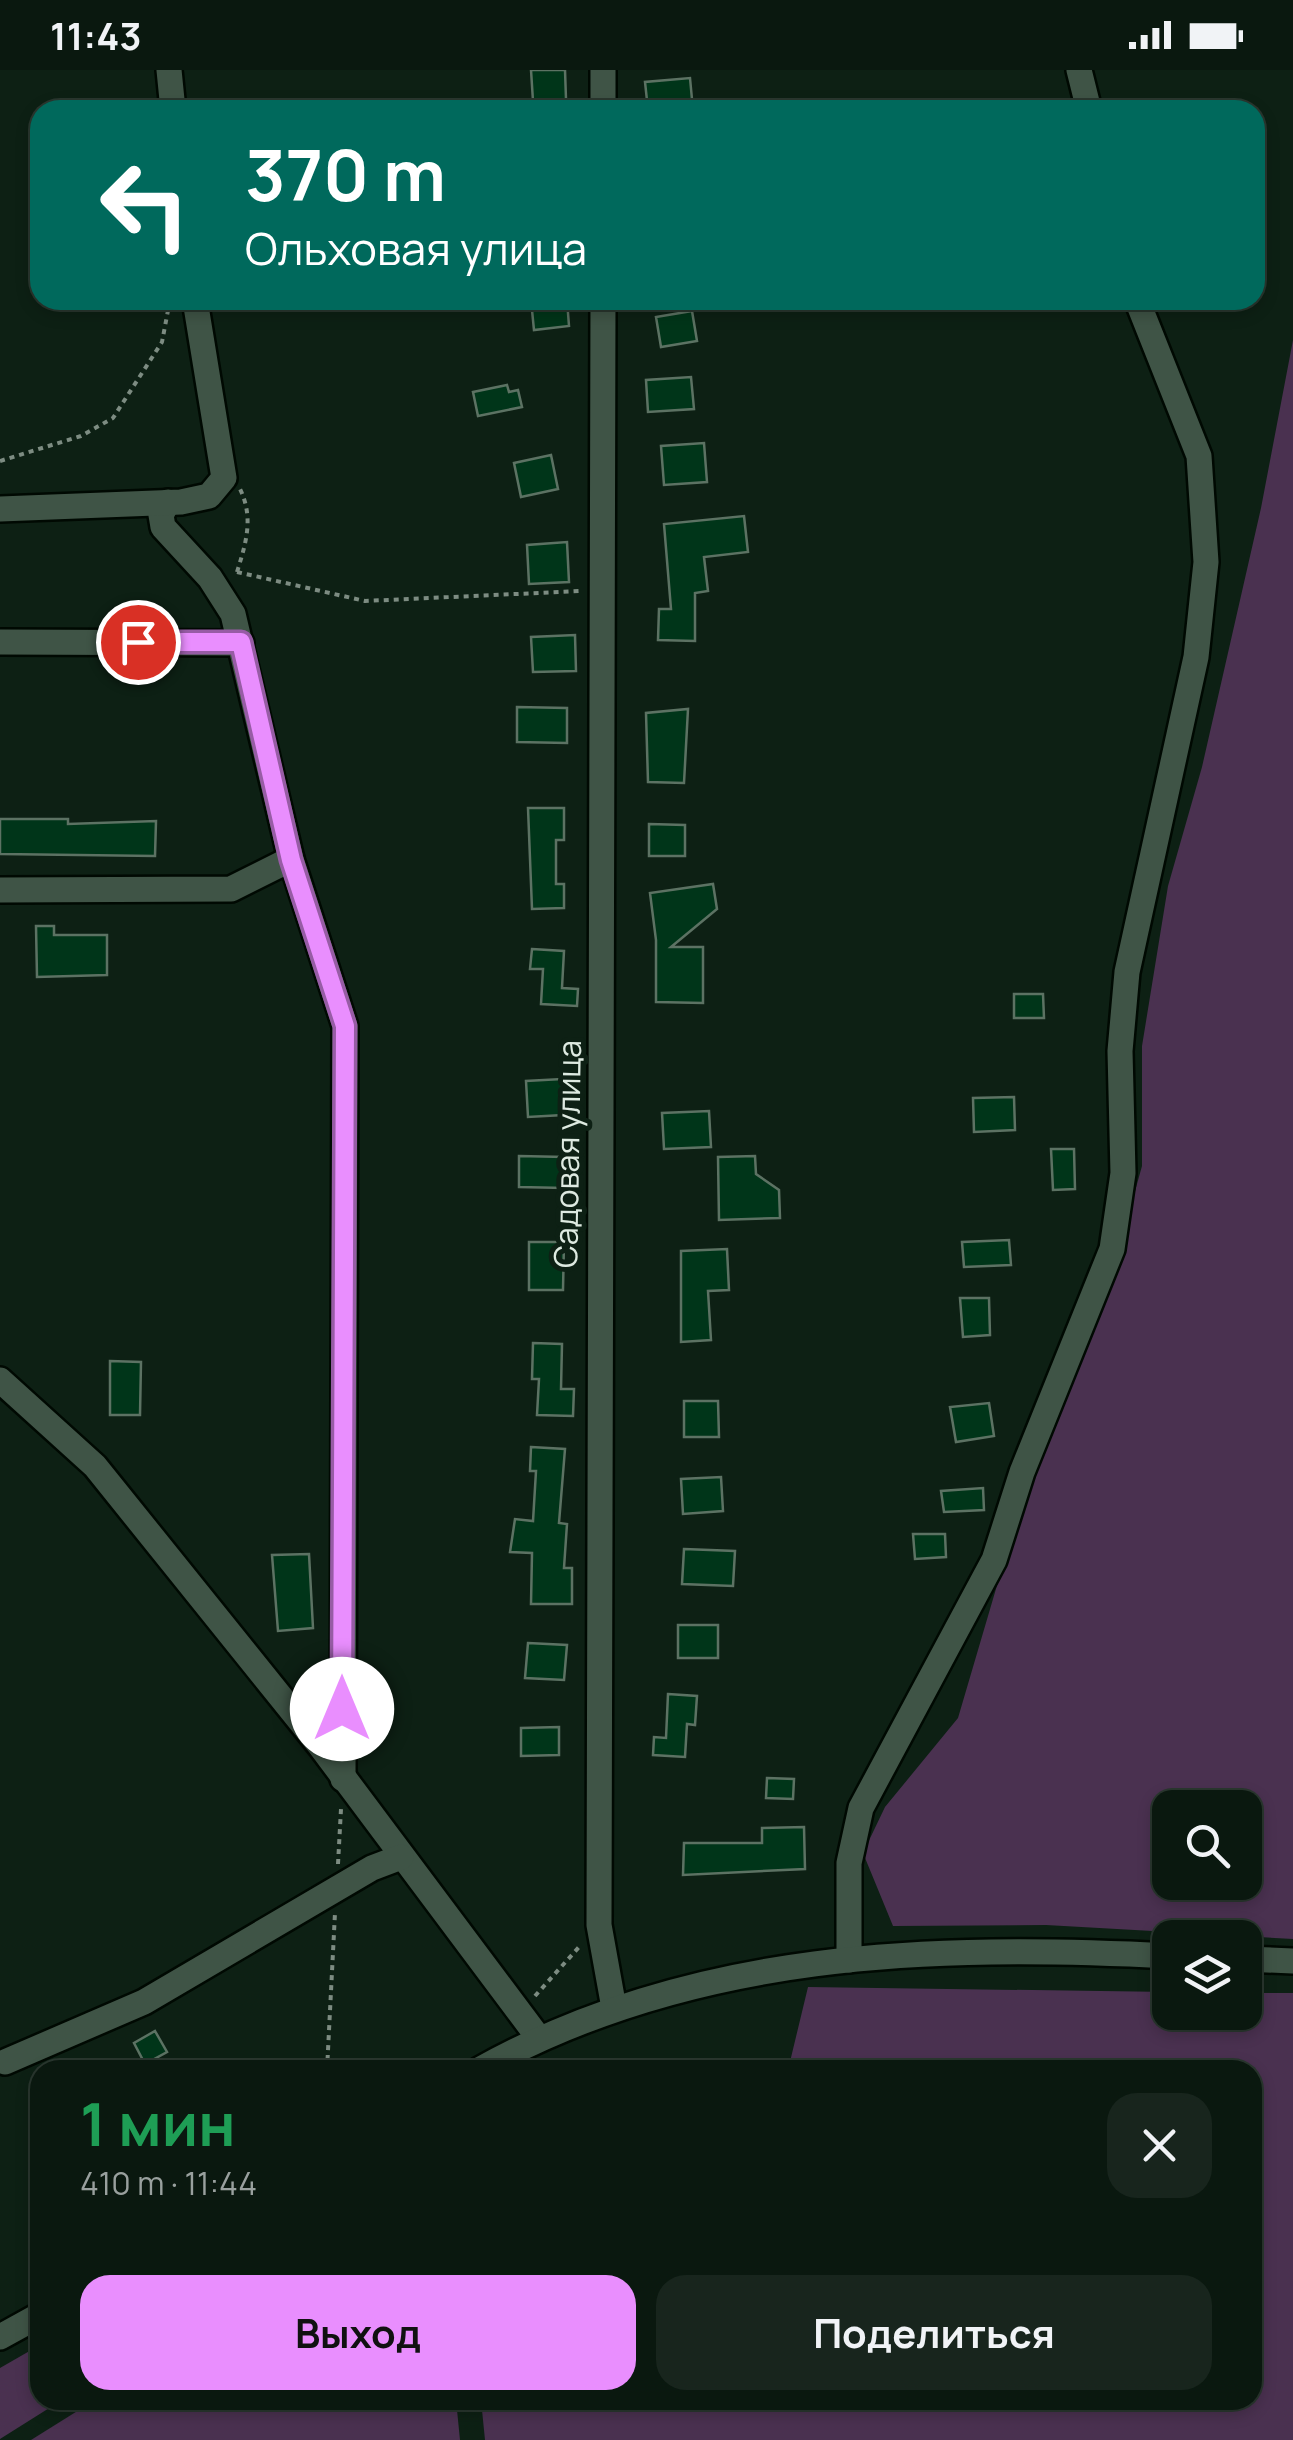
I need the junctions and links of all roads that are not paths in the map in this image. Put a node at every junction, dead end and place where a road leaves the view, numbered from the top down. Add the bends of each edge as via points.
1 (169, 70) edge
2 (603, 70) edge
3 (1078, 70) edge
4 (173, 100) edge
5 (603, 100) edge
6 (1086, 100) edge
7 (197, 310) edge
8 (603, 310) edge
9 (1141, 310) edge
10 (168, 502) junction
11 (0, 509) edge
12 (0, 642) edge
13 (241, 642) junction
14 (291, 860) junction
15 (0, 890) edge
16 (0, 1380) edge
17 (342, 1779) junction
18 (401, 1857) junction
19 (1152, 1955) edge
20 (849, 1960) junction
21 (1262, 1960) edge
22 (1293, 1961) edge
23 (614, 2008) junction
24 (538, 2037) junction
25 (497, 2060) edge
26 (6, 2062) dead end
27 (30, 2321) edge
28 (0, 2338) edge

1 - 4 street
2 - 5 street
3 - 6 street
7 - 10 street via 224,478 208,496
8 - 23 street, Садовая улица via 599,1926
9 - 20 street via 1198,456 1206,562 1196,658 1126,972 1120,1051 1124,1174 1112,1248 994,1560 861,1808 849,1863
10 - 11 street
10 - 13 street via 164,527 210,578 233,614
12 - 13 street
13 - 14 street
14 - 15 street via 230,888
14 - 17 street via 345,1026
16 - 17 street via 95,1466
17 - 18 street
18 - 24 street
18 - 26 street via 144,2002
19 - 20 street via 1060,1950
20 - 23 street via 743,1972
21 - 22 street
23 - 24 street
24 - 25 street
27 - 28 street

